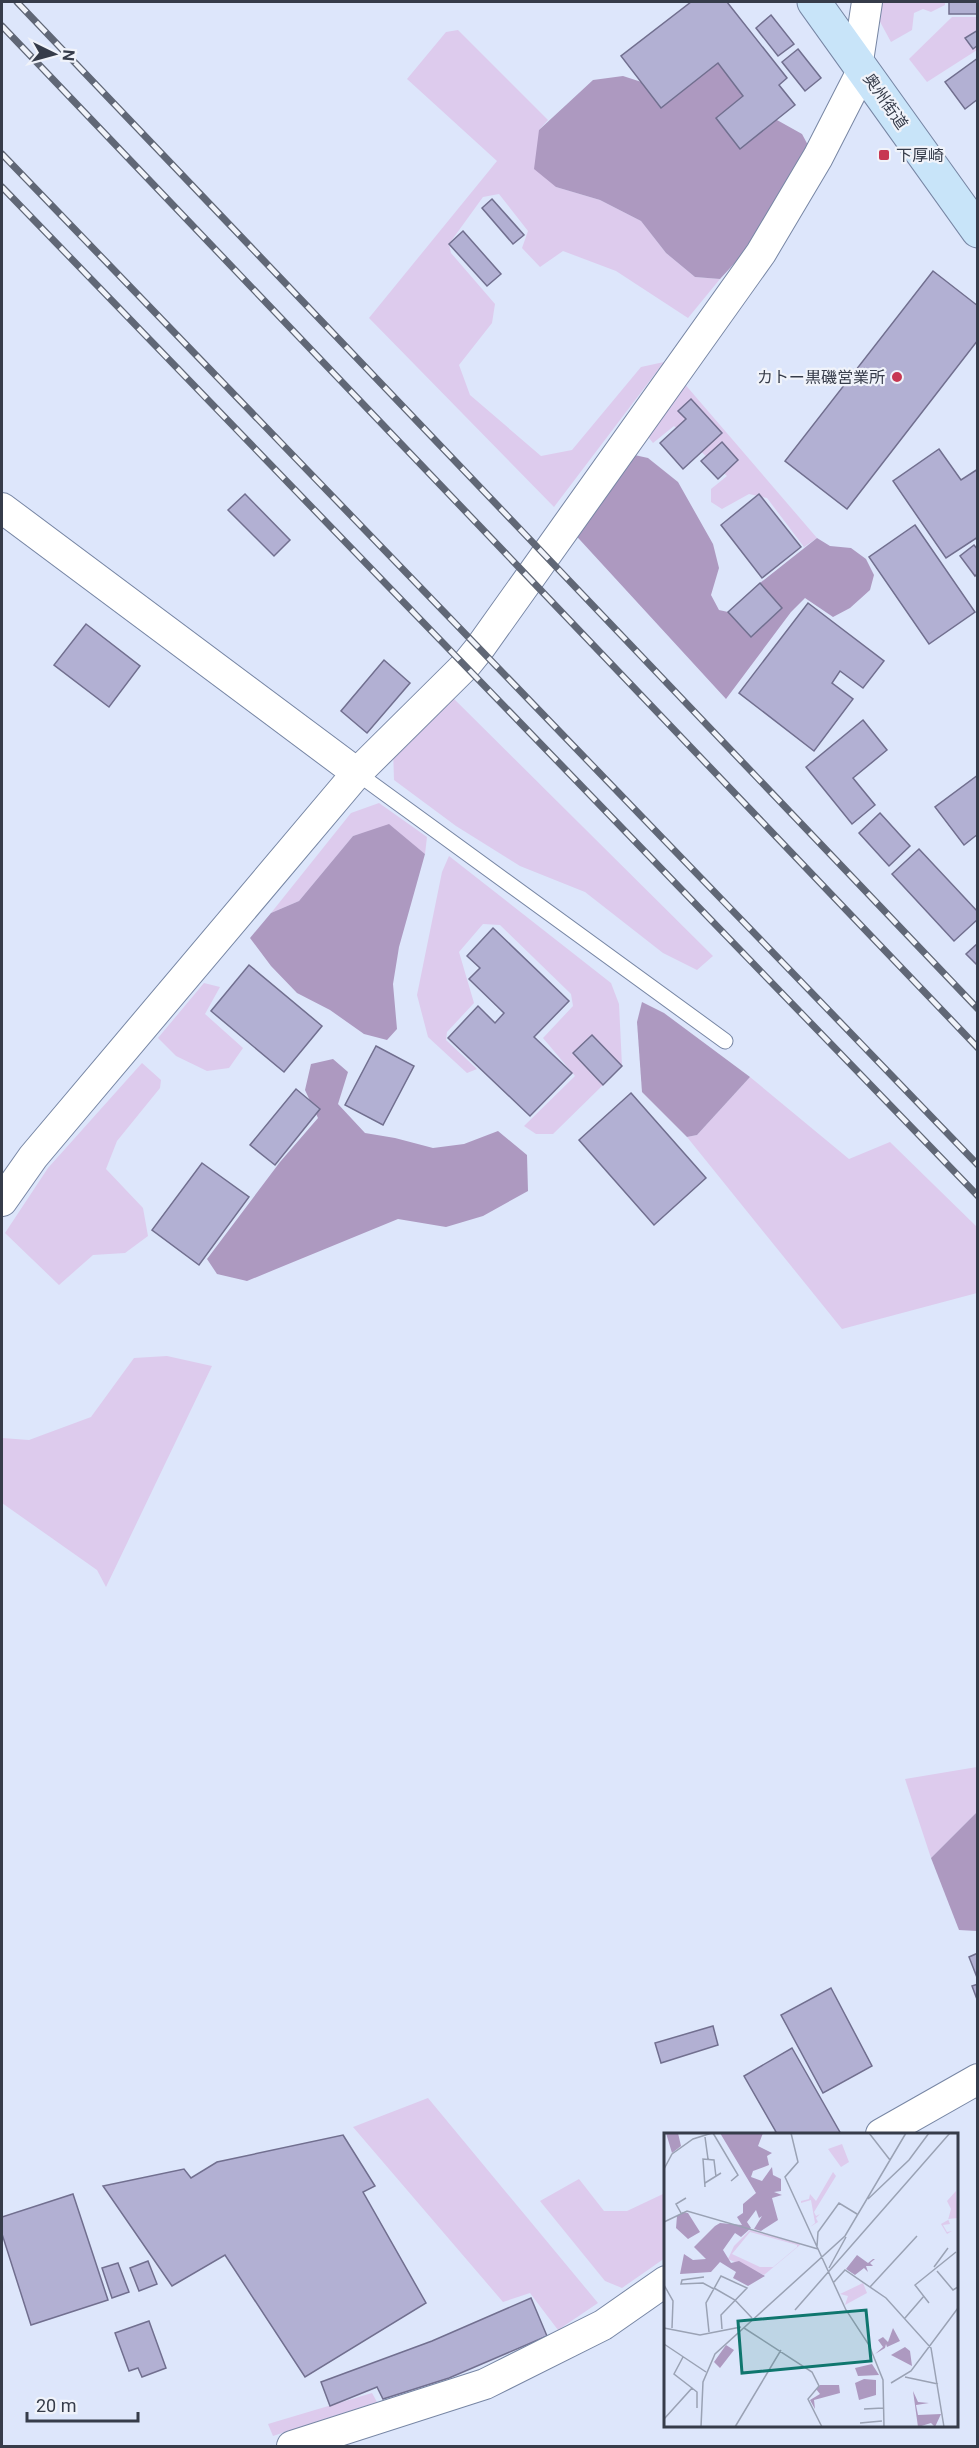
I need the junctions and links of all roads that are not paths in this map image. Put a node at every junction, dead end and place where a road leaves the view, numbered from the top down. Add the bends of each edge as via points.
1 (814, 2) edge
2 (867, 2) edge
3 (861, 65) junction
4 (978, 231) edge
5 (2, 508) edge
6 (357, 773) junction
7 (725, 1041) dead end
8 (2, 1201) edge
9 (978, 2079) edge
10 (883, 2133) edge
11 (664, 2282) edge
12 (292, 2446) edge

1 - 3 main road, 奥州街道
2 - 3 street
3 - 4 main road, 奥州街道
3 - 6 street via 818,157 761,254 479,649
5 - 6 street
6 - 7 lane
6 - 8 street via 33,1157
9 - 10 street
11 - 12 street via 603,2325 485,2385

